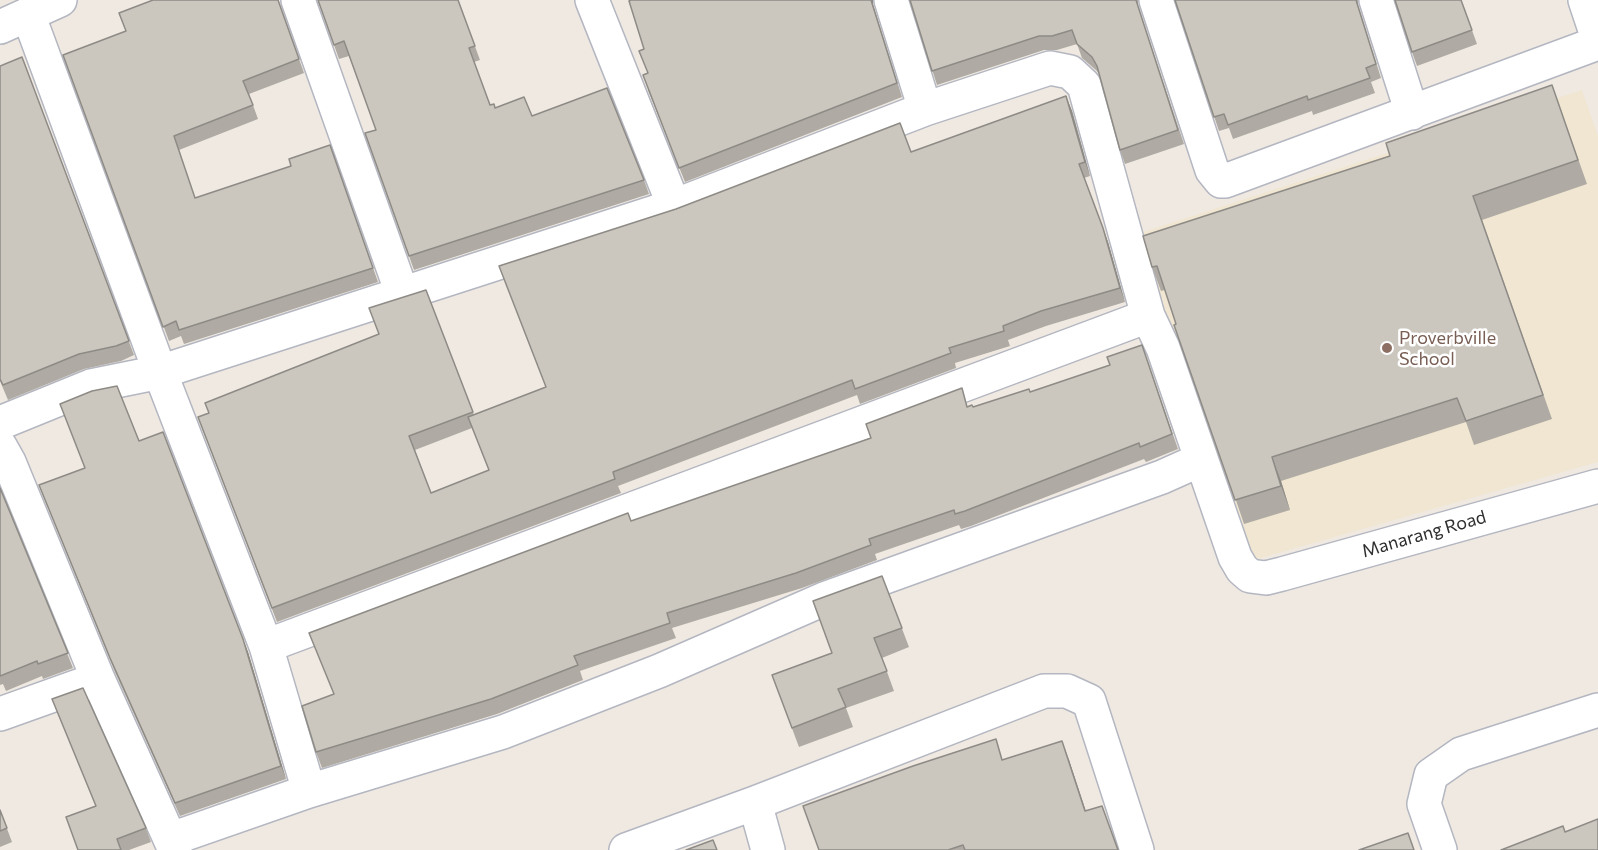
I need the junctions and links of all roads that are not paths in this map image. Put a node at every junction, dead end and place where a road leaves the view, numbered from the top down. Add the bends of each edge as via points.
1 (60, 0) edge
2 (298, 0) edge
3 (592, 0) edge
4 (891, 0) edge
5 (1156, 0) edge
6 (1376, 0) edge
7 (1585, 0) edge
8 (14, 21) edge
9 (1598, 41) edge
10 (925, 109) junction
11 (1412, 113) junction
12 (674, 206) junction
13 (402, 293) junction
14 (1148, 316) junction
15 (160, 372) junction
16 (0, 423) edge
17 (3, 457) edge
18 (1200, 460) junction
19 (1598, 486) edge
20 (266, 645) junction
21 (98, 680) junction
22 (1598, 710) edge
23 (0, 714) edge
24 (309, 791) junction
25 (755, 803) junction
26 (173, 844) edge
27 (626, 850) edge
28 (768, 850) edge
29 (1137, 850) edge
30 (1440, 850) edge

1 - 8 street
2 - 13 street
3 - 12 street
4 - 10 street
5 - 11 street via 1212,170 1221,181
6 - 11 street
7 - 9 street
8 - 15 street
9 - 11 street
10 - 12 street
10 - 14 street via 1050,68 1070,72 1087,94
12 - 13 street
13 - 15 street
14 - 18 street via 1163,348
14 - 20 street
15 - 16 street via 91,386
15 - 20 street
17 - 21 street
18 - 19 street, Manarang Road via 1235,557 1250,576 1266,578
18 - 24 street via 824,599 659,671 503,732
20 - 24 street
21 - 23 street
21 - 26 street
22 - 30 street via 1461,754 1431,775 1424,804
24 - 26 street
25 - 27 street
25 - 28 street
25 - 29 street via 1044,690 1067,691 1089,700

